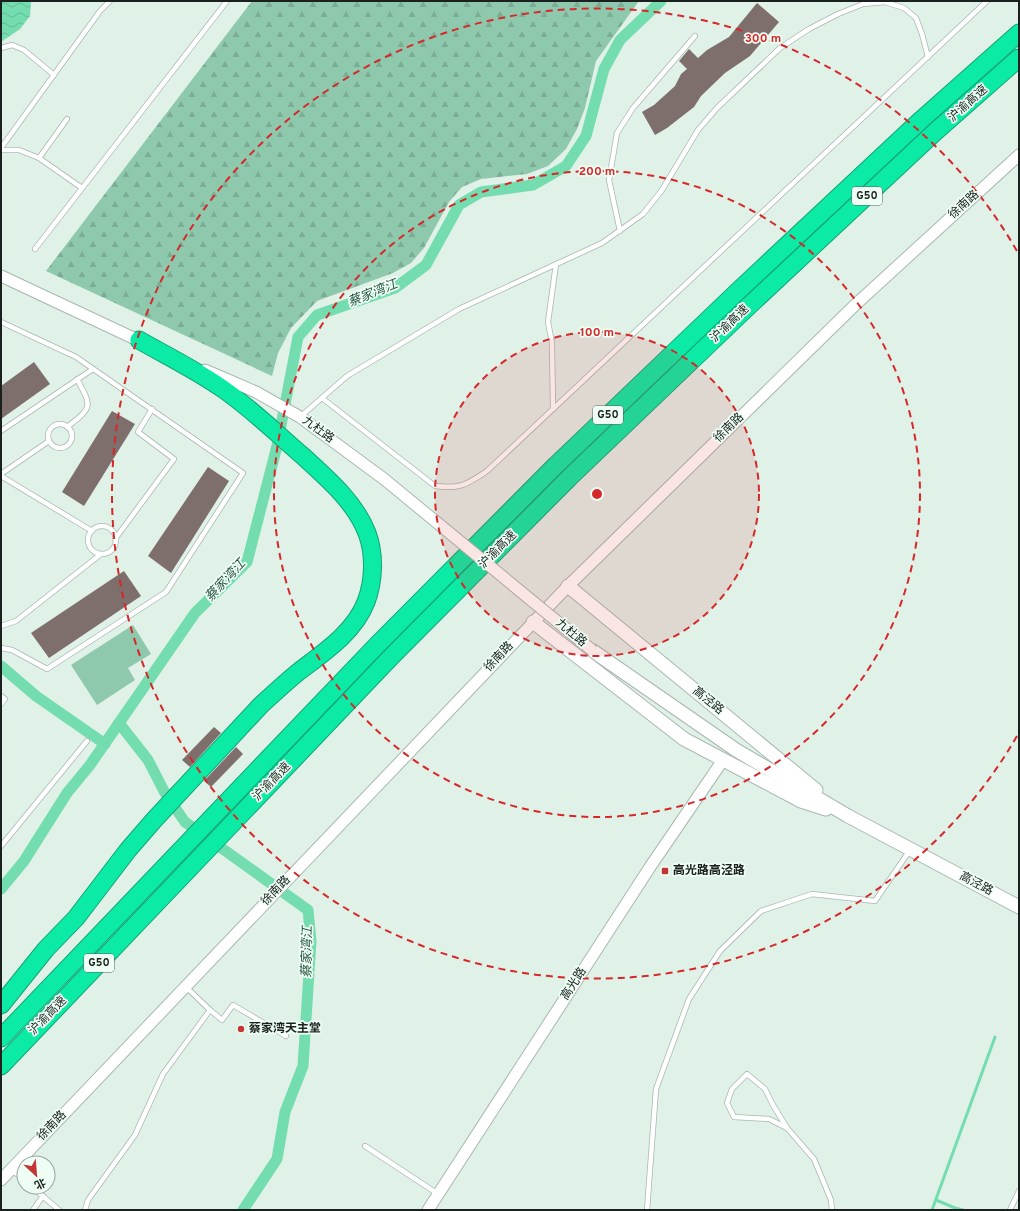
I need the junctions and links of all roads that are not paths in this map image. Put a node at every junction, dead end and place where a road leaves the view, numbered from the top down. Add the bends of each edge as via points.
1 (110, 1) edge
2 (227, 1) edge
3 (987, 1) edge
4 (1019, 33) edge
5 (695, 36) dead end
6 (1, 48) edge
7 (928, 57) junction
8 (1019, 58) edge
9 (1019, 62) edge
10 (1019, 72) edge
11 (54, 75) junction
12 (67, 119) dead end
13 (950, 124) junction
14 (1, 149) edge
15 (1019, 155) edge
16 (39, 158) junction
17 (82, 188) junction
18 (620, 231) junction
19 (35, 249) dead end
20 (556, 264) junction
21 (1, 276) edge
22 (1, 322) edge
23 (717, 336) junction
24 (139, 340) junction
25 (93, 368) junction
26 (77, 379) junction
27 (322, 398) junction
28 (152, 409) junction
29 (554, 409) junction
30 (300, 417) junction
31 (68, 427) junction
32 (1, 431) edge
33 (49, 441) junction
34 (1, 475) edge
35 (92, 531) junction
36 (115, 539) junction
37 (101, 554) junction
38 (568, 586) junction
39 (533, 622) junction
40 (1, 626) edge
41 (1, 648) edge
42 (593, 651) joint
43 (1, 696) edge
44 (1, 704) edge
45 (87, 741) dead end
46 (723, 760) junction
47 (848, 816) junction
48 (1, 846) edge
49 (911, 849) junction
50 (180, 851) junction
51 (1019, 907) edge
52 (185, 986) junction
53 (1, 1005) edge
54 (210, 1010) junction
55 (1, 1034) edge
56 (286, 1036) dead end
57 (1, 1038) edge
58 (1, 1066) edge
59 (787, 1128) junction
60 (365, 1146) dead end
61 (11, 1169) junction
62 (16, 1173) edge
63 (1, 1180) edge
64 (1019, 1191) edge
65 (438, 1194) junction
66 (43, 1196) joint
67 (33, 1210) edge
68 (59, 1210) edge
69 (85, 1210) edge
70 (428, 1210) edge
71 (647, 1210) edge
72 (832, 1210) edge
73 (1010, 1210) edge

1 - 11 lane
2 - 17 lane
3 - 7 lane
4 - 50 highway, 沪渝高速 / G50 via 905,135 556,465 378,644
5 - 18 lane via 633,108 617,133 609,180
6 - 11 lane via 12,45 24,50
7 - 18 lane via 916,18 904,8 885,2 863,4 809,29 780,48 717,108 698,130 662,190 643,214
7 - 29 lane
8 - 23 highway, 沪渝高速 / G50 via 935,132
9 - 13 highway
10 - 13 highway
11 - 14 lane
12 - 16 lane
13 - 23 highway
14 - 16 lane via 19,150
15 - 38 street, 徐南路 via 855,305
16 - 17 lane
17 - 19 lane
18 - 20 lane via 602,243
20 - 27 lane via 459,308 347,376
20 - 29 lane via 548,322 552,343
21 - 24 street, 九杜路
22 - 25 lane via 76,357
23 - 58 highway, 沪渝高速 / G50 via 569,478 424,623
24 - 30 street, 九杜路 via 256,392
24 - 53 highway via 222,388 265,422 341,492 358,513 368,534 372,557 371,580 366,602 345,634 261,705 154,820 76,918 46,949
25 - 26 lane
25 - 28 lane
26 - 31 lane via 87,399 88,408
26 - 32 lane
27 - 29 lane via 435,486 451,488 467,484 487,471
27 - 30 lane
28 - 36 lane via 138,432 174,459
28 - 41 lane via 243,473 166,592 47,669 12,650
30 - 42 street, 九杜路, bridge via 384,478
31 - 33 lane via 60,424 53,427 48,434
31 - 33 lane via 72,433 69,445 58,448
33 - 34 lane
34 - 35 lane
35 - 36 lane via 100,527 108,528
35 - 37 lane via 88,539 90,547
36 - 37 lane via 113,548
37 - 40 lane via 16,621
38 - 39 street, 徐南路
38 - 47 main road, 高泾路
39 - 46 main road, 高泾路 via 684,739
39 - 52 street, 徐南路
42 - 47 main road, 高泾路 via 736,750
43 - 44 lane via 5,699
45 - 48 lane
46 - 47 main road, 高泾路 via 801,801
46 - 65 street, 高光路 via 650,867
47 - 49 main road, 高泾路
49 - 51 main road, 高泾路
49 - 71 lane via 875,901 812,894 760,911 720,951 689,999 656,1090
50 - 55 highway
50 - 57 highway, 沪渝高速 / G50
52 - 54 lane
52 - 61 street, 徐南路
54 - 56 lane via 222,1020 234,1005
54 - 69 lane via 163,1074 135,1135 88,1200
59 - 59 lane via 765,1089 747,1074 732,1089 727,1103 734,1117 769,1119
59 - 72 lane via 814,1159 831,1200
60 - 65 lane
61 - 62 lane
61 - 63 street, 徐南路
64 - 73 lane
65 - 70 street, 高光路
66 - 67 lane
66 - 68 lane

